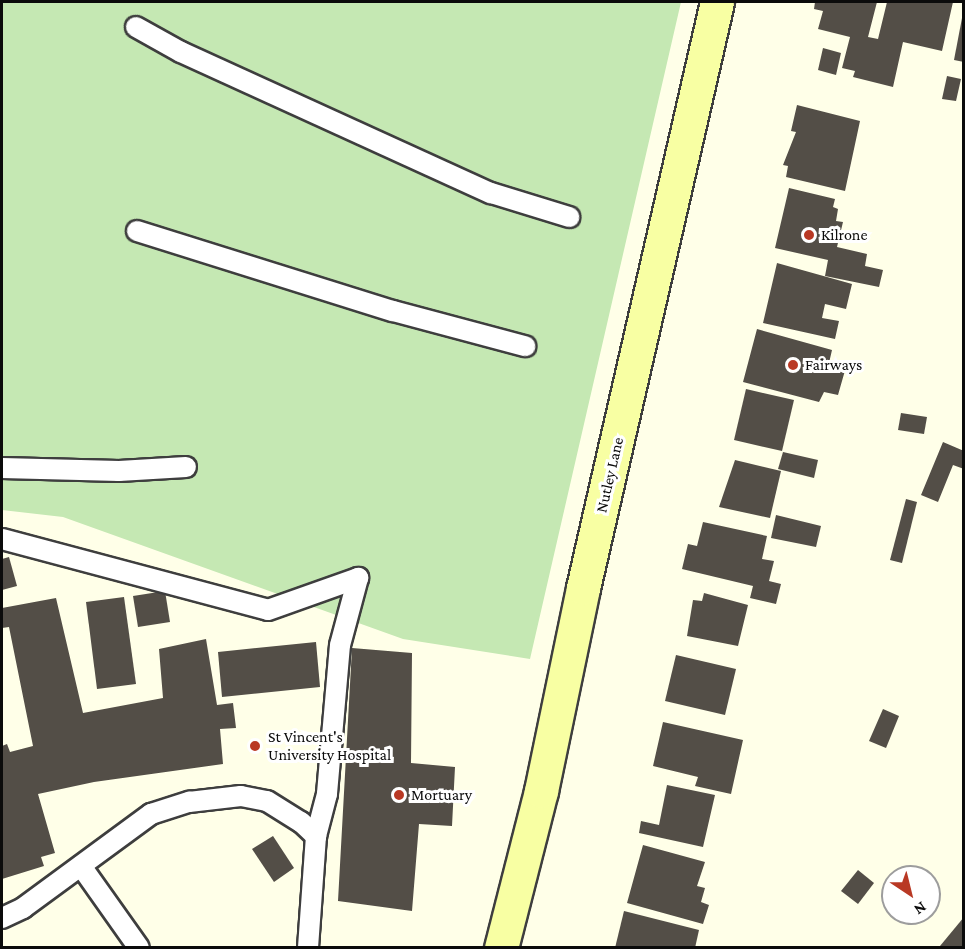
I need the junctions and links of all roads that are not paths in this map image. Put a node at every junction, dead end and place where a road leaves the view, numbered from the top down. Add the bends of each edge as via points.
1 (717, 2) edge
2 (136, 27) dead end
3 (569, 217) dead end
4 (137, 231) dead end
5 (525, 346) dead end
6 (186, 467) dead end
7 (2, 468) edge
8 (2, 539) edge
9 (316, 836) junction
10 (81, 866) junction
11 (2, 918) edge
12 (139, 948) edge
13 (308, 948) edge
14 (501, 948) edge

1 - 14 street, Nutley Lane via 583,588 541,791
2 - 3 lane via 181,52 491,194
4 - 5 lane via 393,311
6 - 7 lane via 118,471
8 - 9 lane via 268,610 358,578 340,645 327,794
9 - 10 lane via 267,801 241,796 213,799 151,814
9 - 13 lane
10 - 11 lane via 23,908
10 - 12 lane via 113,923

